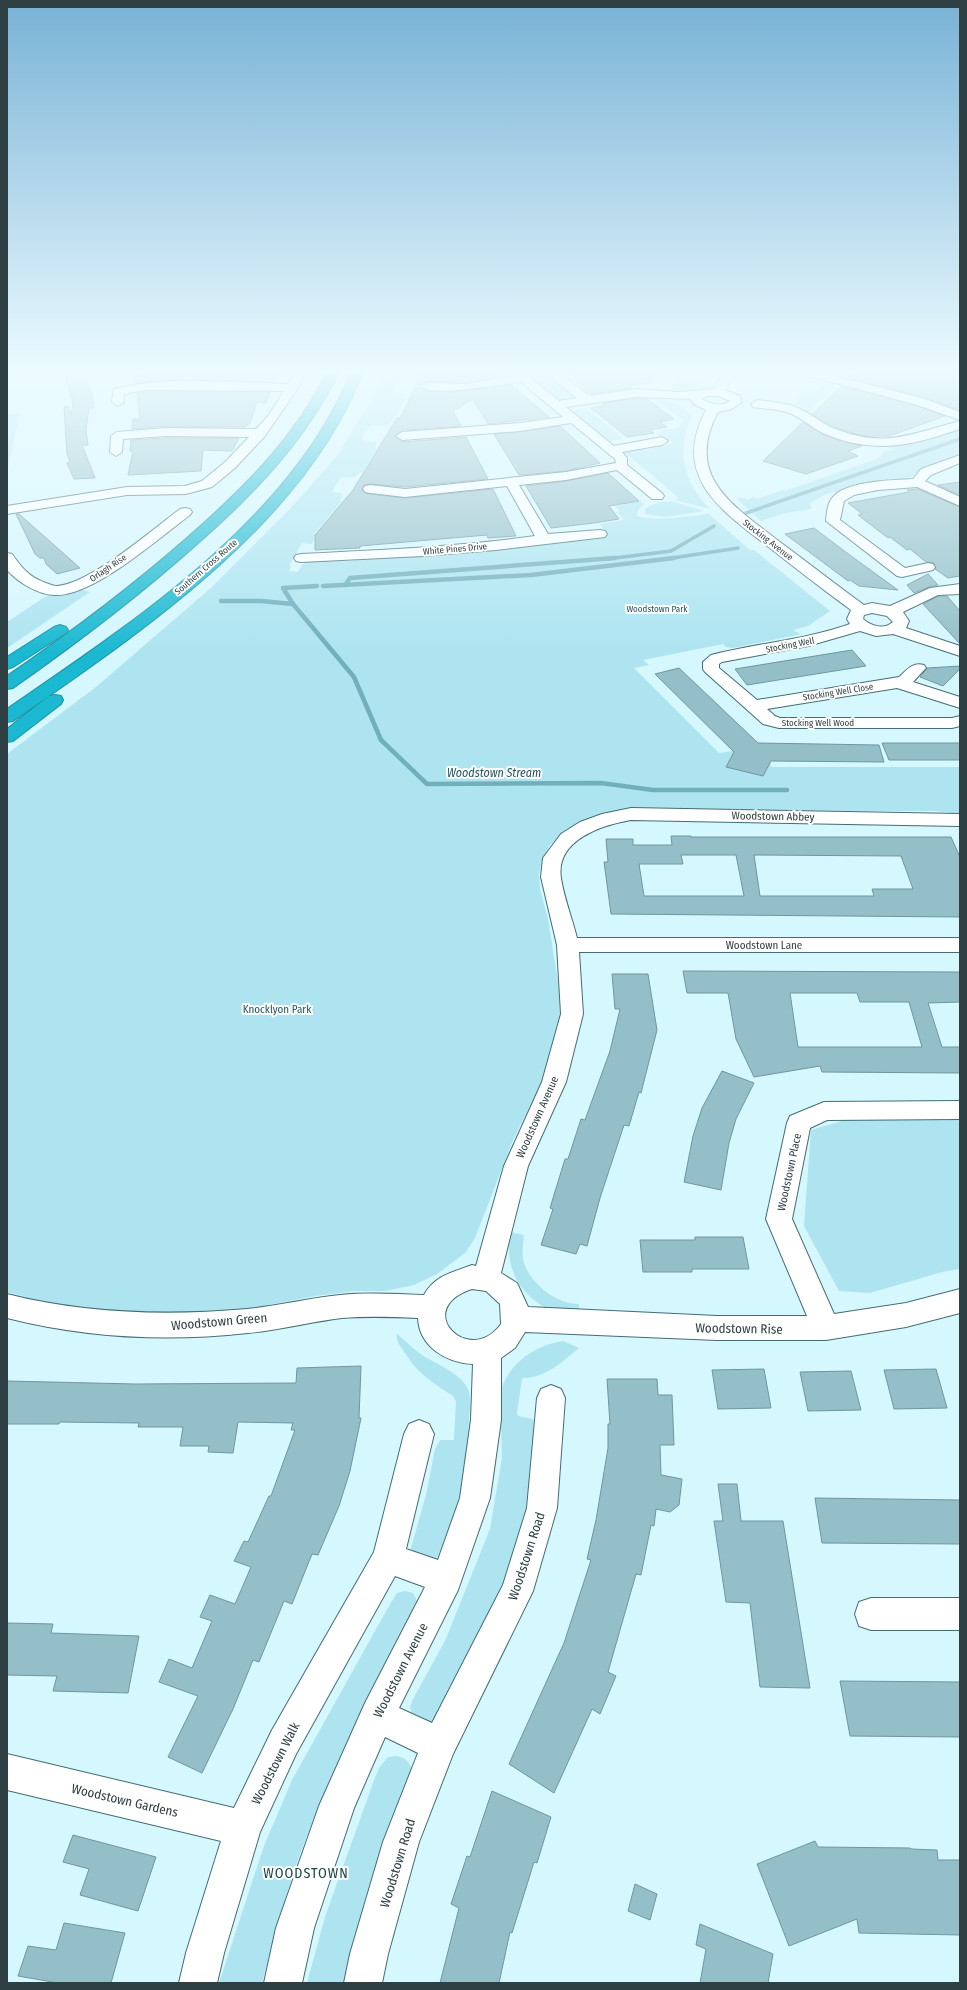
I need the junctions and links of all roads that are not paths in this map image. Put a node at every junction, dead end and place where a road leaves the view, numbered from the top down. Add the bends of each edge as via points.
1 (230, 465) edge
2 (271, 465) edge
3 (305, 465) edge
4 (702, 465) edge
5 (944, 465) edge
6 (620, 466) joint
7 (511, 482) junction
8 (917, 483) junction
9 (370, 489) dead end
10 (657, 496) dead end
11 (960, 502) edge
12 (7, 510) edge
13 (185, 512) dead end
14 (600, 534) dead end
15 (544, 539) junction
16 (192, 542) junction
17 (7, 557) edge
18 (301, 558) dead end
19 (928, 566) dead end
20 (188, 584) junction
21 (960, 589) edge
22 (891, 612) junction
23 (861, 618) junction
24 (894, 629) junction
25 (960, 651) edge
26 (717, 658) joint
27 (7, 664) edge
28 (918, 668) dead end
29 (899, 683) junction
30 (7, 684) edge
31 (960, 703) edge
32 (752, 706) junction
33 (7, 717) edge
34 (960, 721) edge
35 (7, 737) edge
36 (960, 820) edge
37 (587, 826) joint
38 (568, 945) junction
39 (960, 945) edge
40 (960, 1110) edge
41 (486, 1279) junction
42 (960, 1301) edge
43 (7, 1306) edge
44 (432, 1307) junction
45 (516, 1319) junction
46 (826, 1328) junction
47 (487, 1351) junction
48 (551, 1398) dead end
49 (419, 1434) dead end
50 (388, 1558) junction
51 (447, 1579) junction
52 (872, 1614) dead end
53 (960, 1614) edge
54 (377, 1715) junction
55 (439, 1745) junction
56 (7, 1772) edge
57 (243, 1828) junction
58 (198, 1983) edge
59 (283, 1983) edge
60 (363, 1983) edge

1 - 12 street via 207,484 198,488 128,491
2 - 16 highway
3 - 20 highway, Southern Cross Route via 234,544
4 - 23 street, Stocking Avenue via 714,493 741,519
5 - 8 street via 926,472
6 - 7 street via 566,476
6 - 10 street
7 - 9 street via 404,493
7 - 15 street
8 - 11 street
8 - 19 street via 860,490 842,496 834,508 833,521 902,573
13 - 17 street, Orlagh Rise via 99,576 78,586 55,591 29,582 13,568
14 - 15 street, White Pines Drive
15 - 18 street, White Pines Drive via 423,552
16 - 27 highway
16 - 30 highway via 135,592
20 - 33 highway, Southern Cross Route via 83,664
20 - 35 highway via 92,672
21 - 22 street via 934,592
22 - 23 street via 879,608
22 - 24 street via 901,621
23 - 24 street, Stocking Avenue via 874,630
23 - 26 street, Stocking Well via 840,634
24 - 25 street, Stocking Avenue
26 - 32 street, Stocking Well Wood via 711,662 711,669
28 - 29 street, Stocking Well Close via 905,681
29 - 31 street
29 - 32 street, Stocking Well Close
32 - 34 street, Stocking Well Wood via 769,720 786,724
36 - 37 street, Woodstown Abbey via 631,814
37 - 38 street, Woodstown Avenue via 568,838 553,858 551,877
38 - 39 street, Woodstown Lane
38 - 41 street, Woodstown Avenue via 572,1014 554,1082 516,1166
40 - 46 street, Woodstown Place via 824,1111 799,1122 779,1219
41 - 44 street via 472,1277 446,1286 437,1295
41 - 45 street via 501,1286 512,1299
42 - 46 street, Woodstown Rise via 906,1315
43 - 44 street, Woodstown Green via 88,1323 155,1326 249,1320 330,1308 384,1305
44 - 47 street via 431,1320 435,1333 444,1343 457,1350 472,1353
45 - 46 street, Woodstown Rise via 717,1328
45 - 47 street via 507,1339
47 - 51 street, Woodstown Avenue via 486,1420 475,1498
48 - 55 street, Woodstown Road via 542,1508 517,1591
49 - 50 street, Woodstown Walk
50 - 51 street
50 - 57 street, Woodstown Walk via 284,1742
51 - 54 street, Woodstown Avenue
52 - 53 street
54 - 55 street
54 - 59 street, Woodstown Avenue via 337,1806 295,1928
55 - 60 street, Woodstown Road via 401,1842
56 - 57 street, Woodstown Gardens
57 - 58 street, Woodstown Walk

